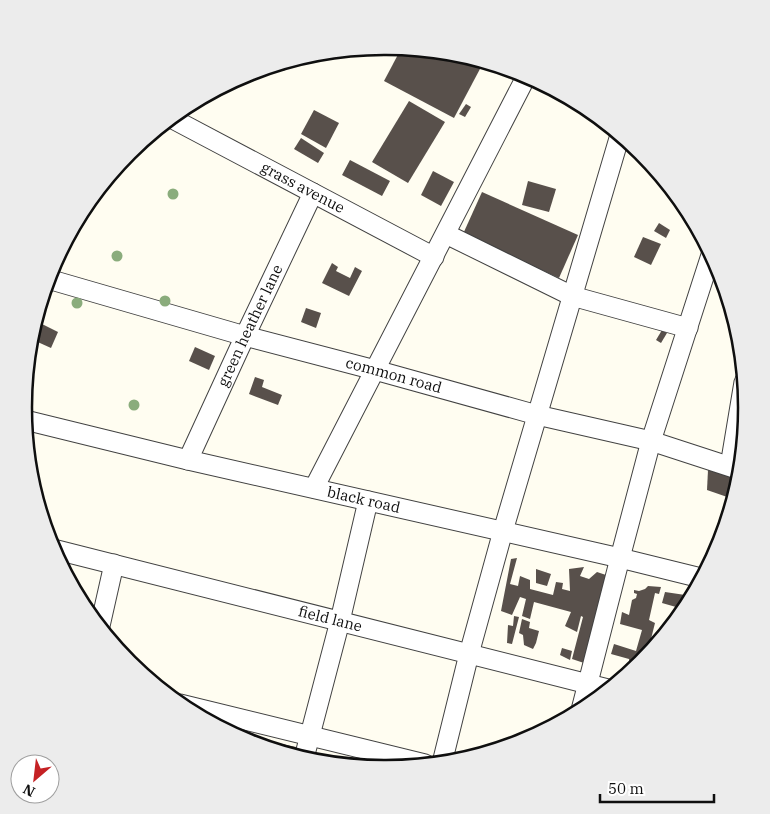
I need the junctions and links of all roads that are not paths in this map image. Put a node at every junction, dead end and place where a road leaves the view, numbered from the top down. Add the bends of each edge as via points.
1 (523, 83) edge
2 (177, 122) edge
3 (618, 143) edge
4 (313, 193) junction
5 (446, 234) junction
6 (434, 257) junction
7 (708, 265) edge
8 (56, 281) edge
9 (572, 296) junction
10 (688, 328) junction
11 (245, 336) junction
12 (375, 370) junction
13 (537, 416) junction
14 (33, 422) edge
15 (651, 441) junction
16 (188, 460) junction
17 (732, 467) edge
18 (314, 488) junction
19 (368, 500) junction
20 (503, 531) junction
21 (64, 552) edge
22 (620, 558) junction
23 (114, 564) junction
24 (694, 576) edge
25 (102, 617) edge
26 (340, 621) junction
27 (469, 654) junction
28 (588, 684) junction
29 (600, 687) edge
30 (584, 698) edge
31 (217, 716) edge
32 (309, 736) junction
33 (306, 750) edge
34 (444, 754) edge
35 (405, 759) edge

1 - 5 street
2 - 4 street, grass avenue
3 - 9 street
4 - 6 street, grass avenue
4 - 11 street, green heather lane
5 - 6 street
5 - 9 street
6 - 12 street
7 - 10 street
8 - 11 street, common road
9 - 10 street
9 - 13 street
10 - 15 street
11 - 12 street, common road
11 - 16 street, green heather lane
12 - 13 street, common road
12 - 18 street
13 - 15 street, common road
13 - 20 street
14 - 16 street, black road
15 - 17 street, common road
15 - 22 street
16 - 18 street, black road
18 - 19 street, black road
19 - 20 street, black road
19 - 26 street
20 - 22 street, black road
20 - 27 street
21 - 23 street, field lane
22 - 24 street, black road
22 - 28 street
23 - 25 street
23 - 26 street, field lane
26 - 27 street, field lane
26 - 32 street
27 - 28 street, field lane
27 - 34 street
28 - 29 street, field lane
28 - 30 street
31 - 32 street
32 - 33 street
32 - 35 street

